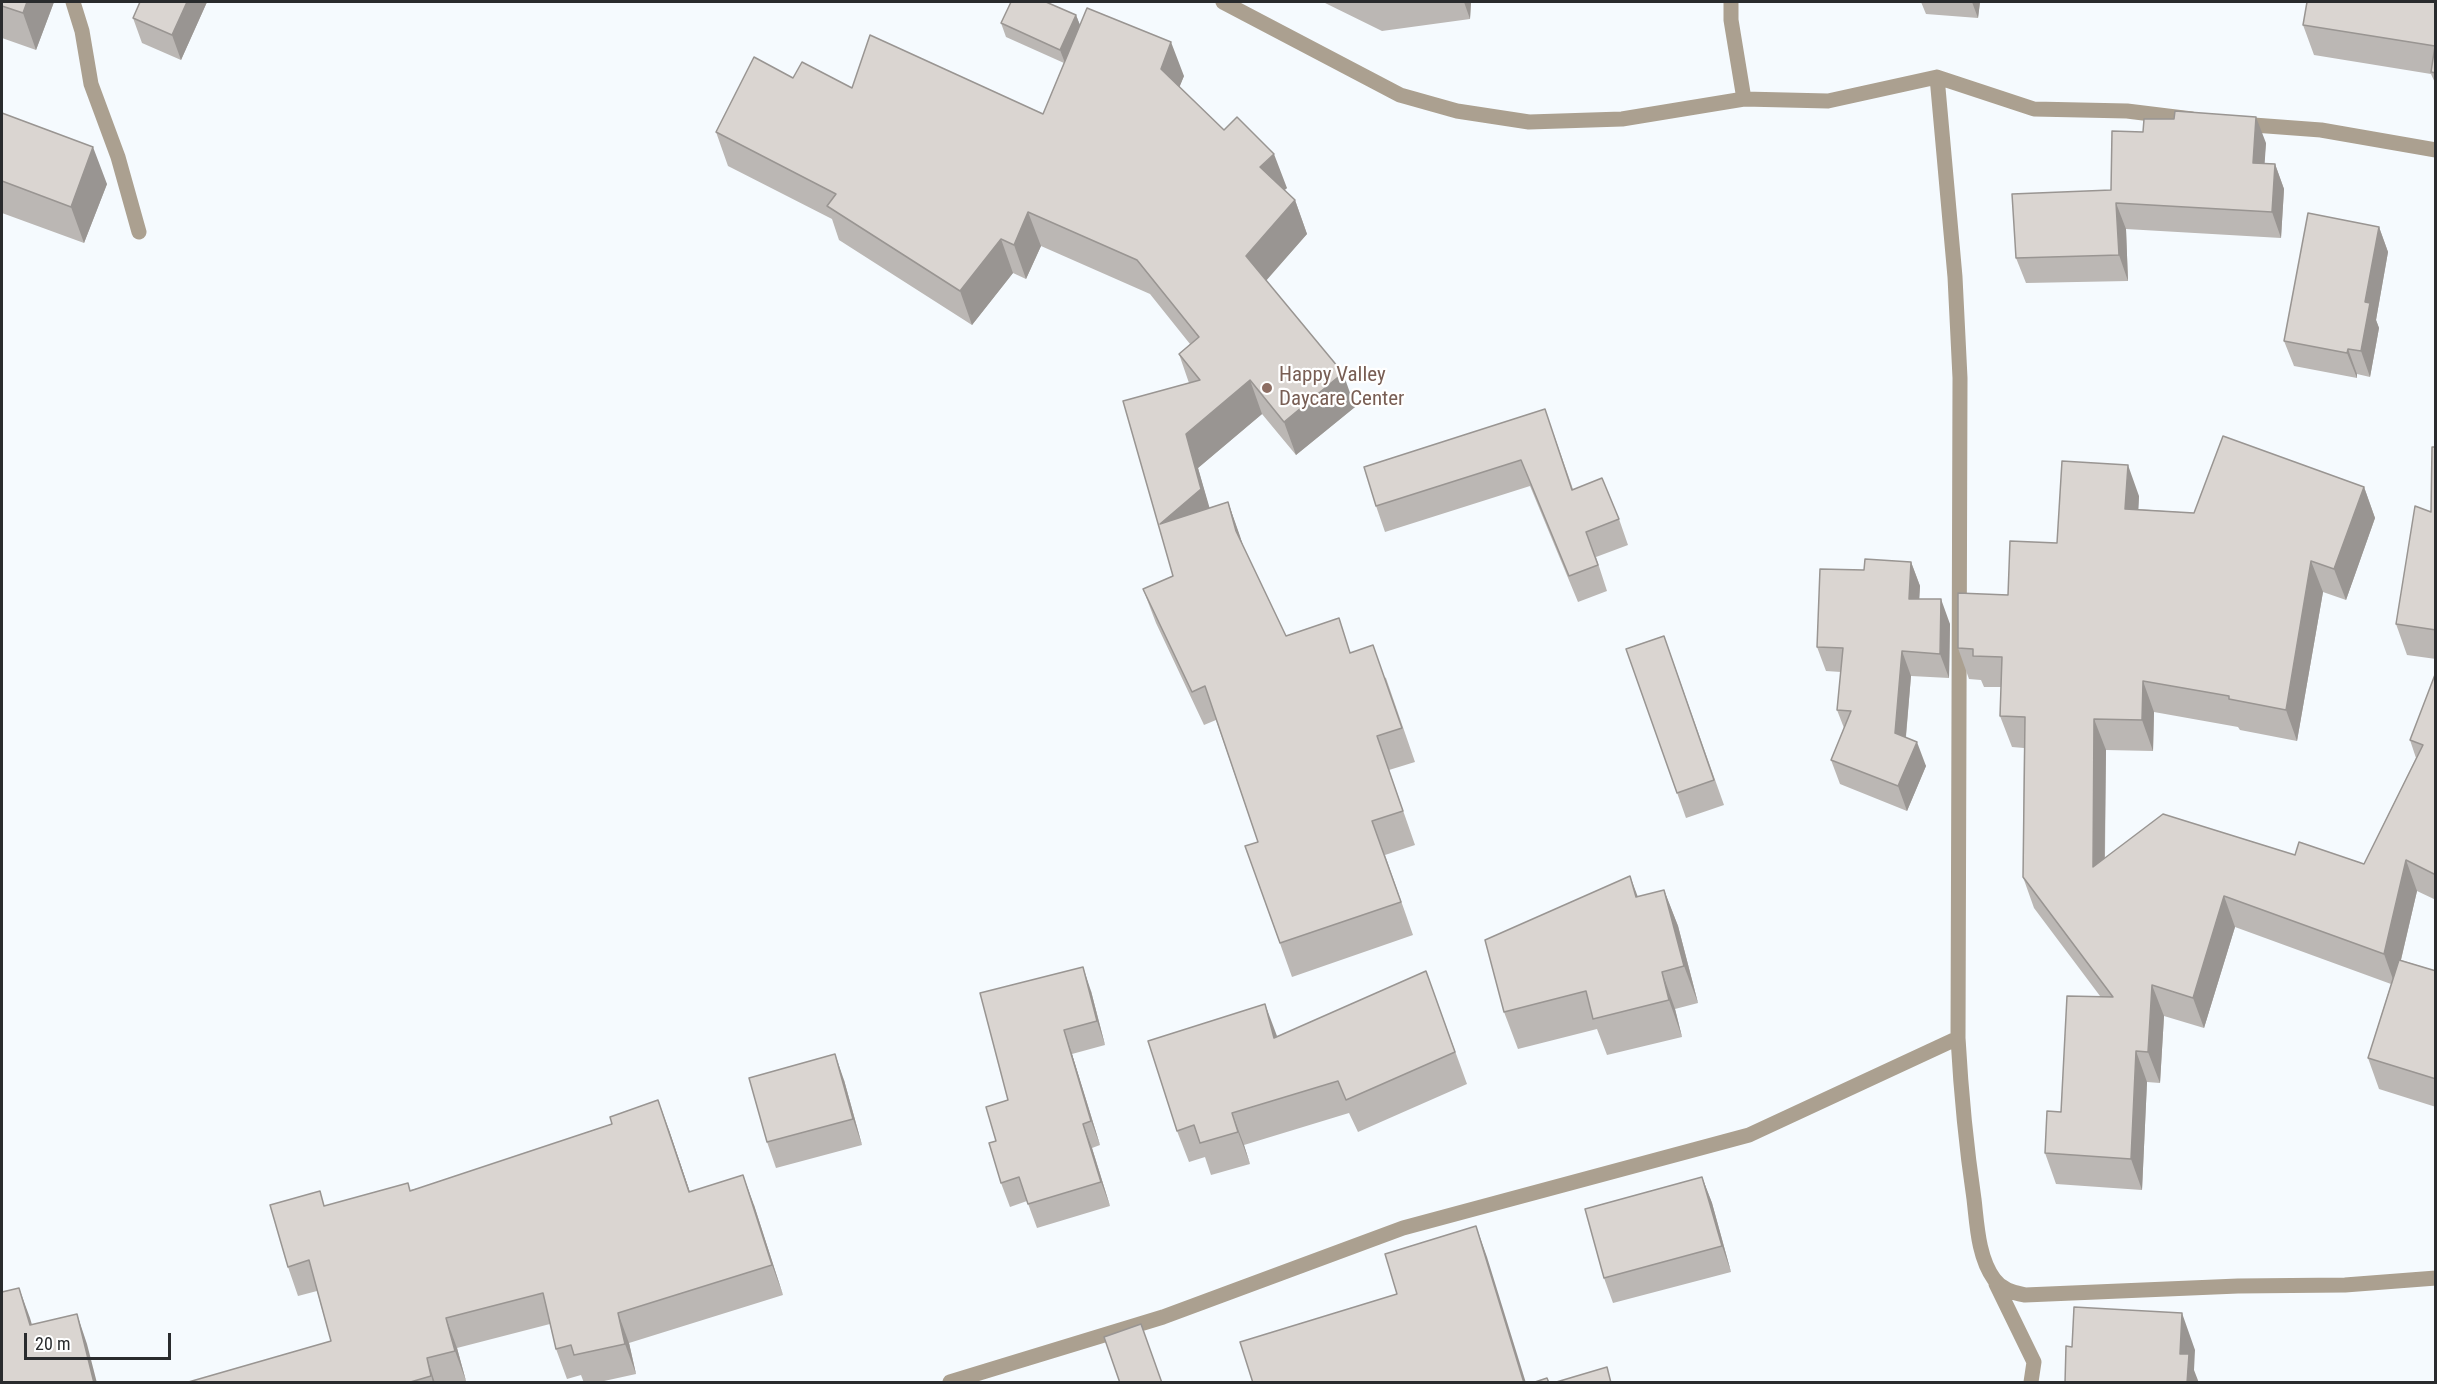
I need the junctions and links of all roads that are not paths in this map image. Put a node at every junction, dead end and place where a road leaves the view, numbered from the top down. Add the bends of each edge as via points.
1 (73, 2) edge
2 (1223, 2) edge
3 (1731, 2) edge
4 (1937, 77) junction
5 (1744, 99) junction
6 (2203, 121) edge
7 (2223, 123) edge
8 (2436, 150) edge
9 (139, 232) dead end
10 (1958, 1038) junction
11 (1993, 1278) junction
12 (2436, 1278) edge
13 (950, 1383) edge
14 (2031, 1383) edge

1 - 9 street via 91,84 118,157
2 - 5 street via 1400,94 1457,111 1529,122 1622,119
3 - 5 street
4 - 5 street via 1828,101
4 - 6 street via 2034,110 2127,111
4 - 10 street via 1956,277 1960,378
7 - 8 street via 2321,130
10 - 11 street via 1978,1231
10 - 13 street via 1749,1135 1403,1228 1163,1317
11 - 12 street via 2016,1294 2041,1296
11 - 14 street via 2034,1362

